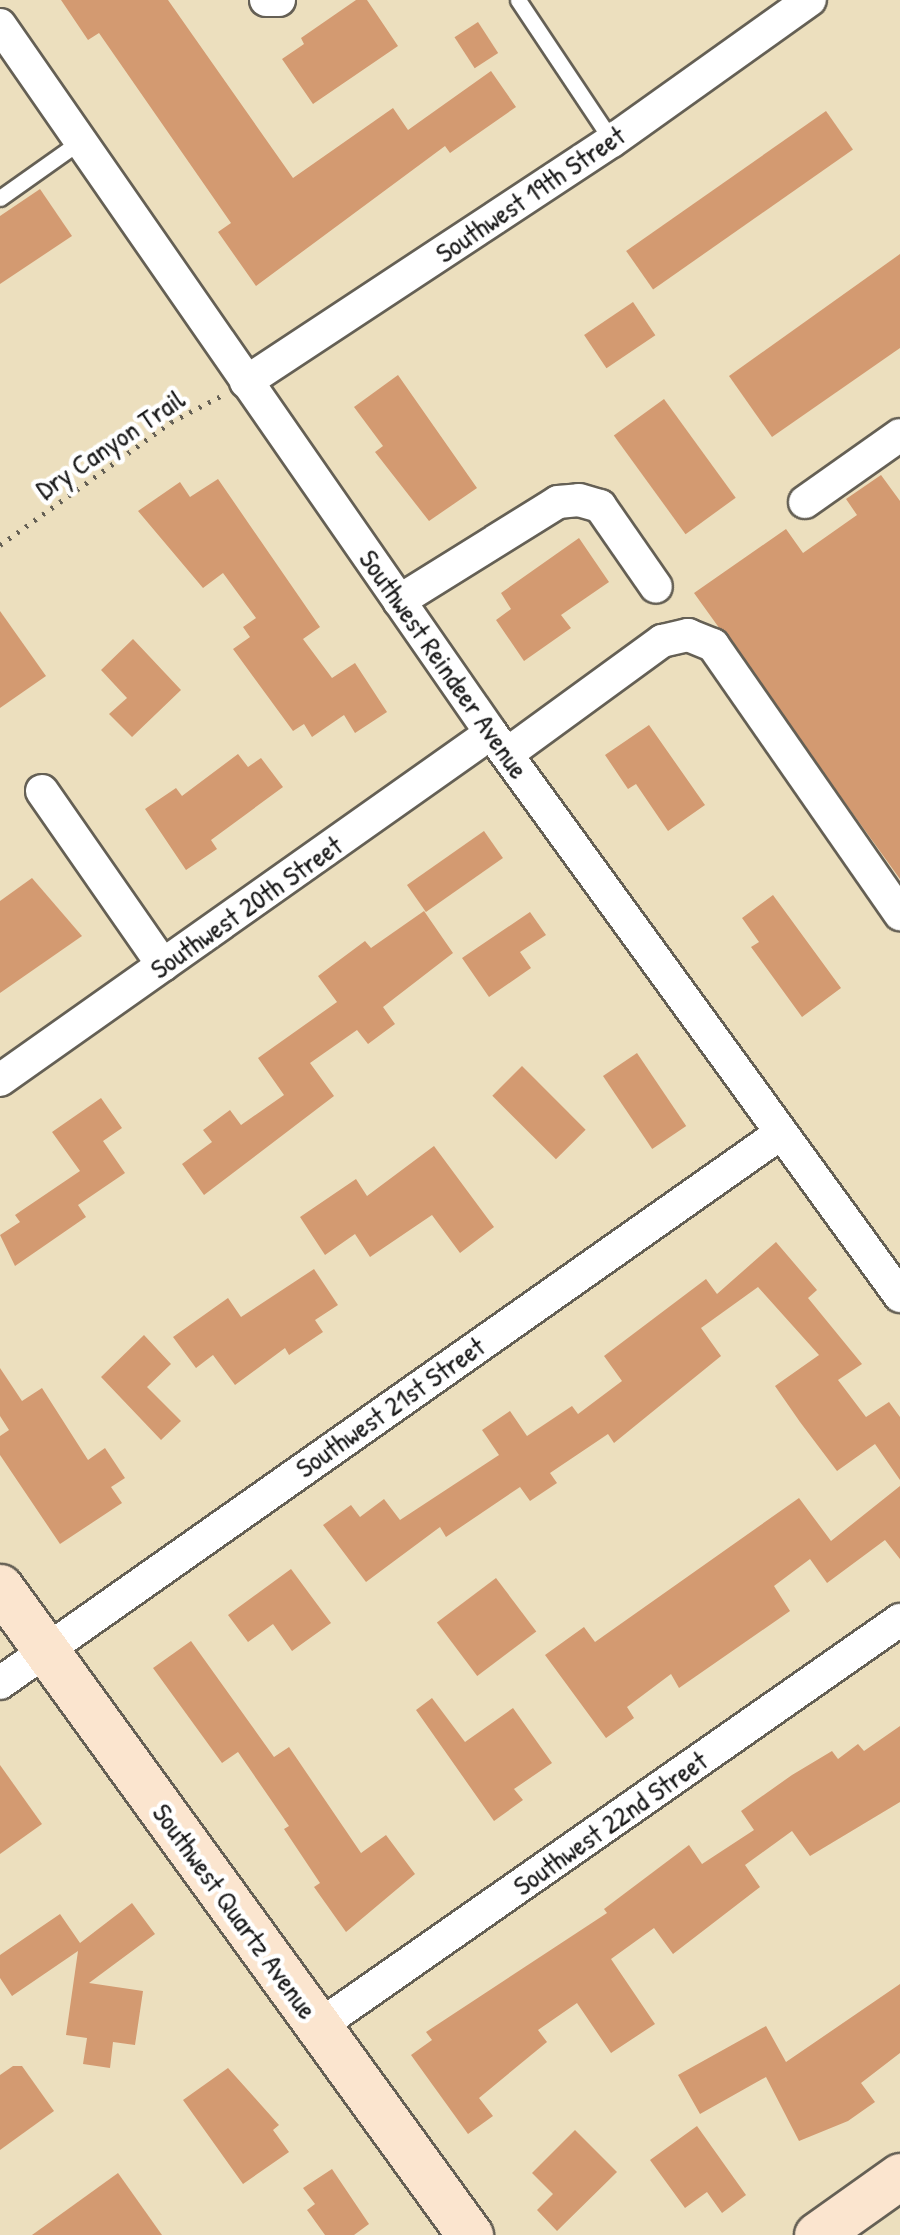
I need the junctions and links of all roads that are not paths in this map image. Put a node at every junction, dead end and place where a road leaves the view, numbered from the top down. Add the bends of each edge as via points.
1 (266, 0) edge
2 (279, 0) edge
3 (518, 0) edge
4 (810, 0) edge
5 (0, 25) edge
6 (612, 140) junction
7 (79, 142) junction
8 (0, 198) edge
9 (246, 382) junction
10 (900, 435) edge
11 (805, 502) dead end
12 (656, 587) dead end
13 (399, 601) junction
14 (499, 744) junction
15 (42, 791) dead end
16 (900, 914) edge
17 (164, 965) junction
18 (0, 1080) edge
19 (781, 1133) junction
20 (900, 1296) edge
21 (0, 1587) edge
22 (900, 1620) edge
23 (45, 1650) junction
24 (0, 1683) edge
25 (319, 2026) junction
26 (900, 2176) edge
27 (470, 2235) edge
28 (817, 2235) edge

1 - 2 street
3 - 6 lane
4 - 6 street, Southwest 19th Street
5 - 7 street, Southwest Reindeer Avenue
6 - 9 street, Southwest 19th Street
7 - 8 lane
7 - 9 street, Southwest Reindeer Avenue
9 - 13 street, Southwest Reindeer Avenue
10 - 11 street
12 - 13 street via 600,506 579,500 558,502
13 - 14 street, Southwest Reindeer Avenue
14 - 16 street, Southwest 20th Street via 662,641 688,635 712,645
14 - 17 street, Southwest 20th Street
14 - 19 street, Southwest Reindeer Avenue
15 - 17 street
17 - 18 street, Southwest 20th Street
19 - 20 street, Southwest Reindeer Avenue
19 - 23 street, Southwest 21st Street
21 - 23 street, Southwest Quartz Avenue
22 - 25 street, Southwest 22nd Street
23 - 24 street, Southwest 21st Street
23 - 25 street, Southwest Quartz Avenue
25 - 27 street, Southwest Quartz Avenue
26 - 28 street

